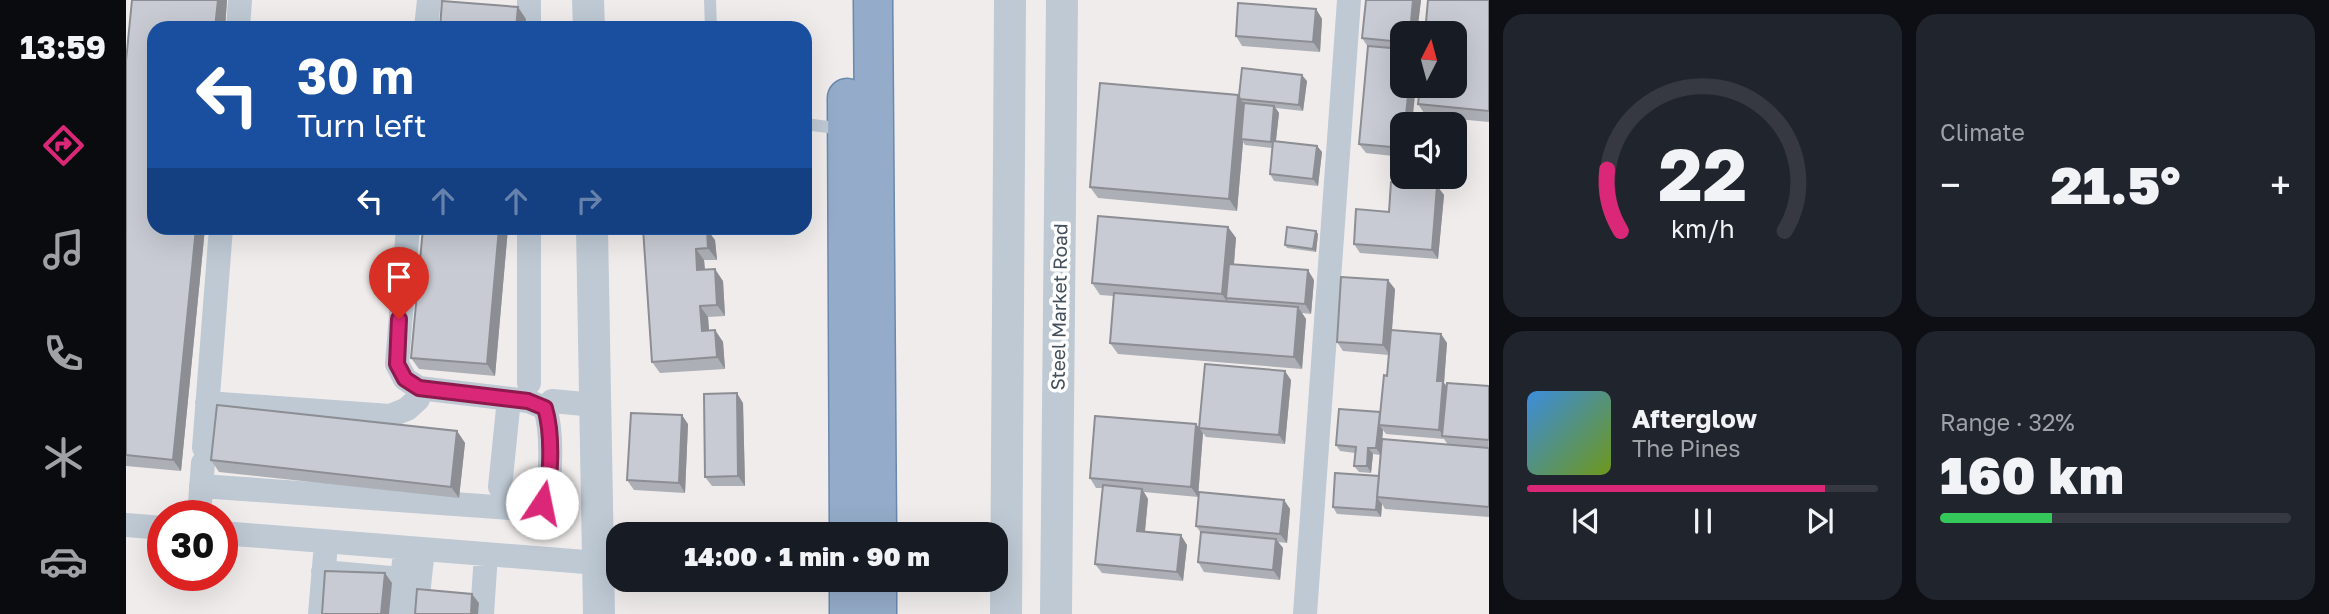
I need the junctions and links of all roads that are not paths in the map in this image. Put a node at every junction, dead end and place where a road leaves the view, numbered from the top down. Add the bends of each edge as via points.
1 (240, 0) edge
2 (429, 0) edge
3 (529, 0) edge
4 (588, 0) edge
5 (710, 0) edge
6 (846, 0) edge
7 (873, 0) edge
8 (1010, 0) edge
9 (1062, 0) edge
10 (1349, 0) edge
11 (238, 21) edge
12 (427, 21) edge
13 (529, 21) edge
14 (589, 21) edge
15 (712, 21) edge
16 (812, 125) edge
17 (847, 129) junction
18 (221, 235) edge
19 (407, 235) edge
20 (529, 235) edge
21 (592, 235) edge
22 (529, 383) dead end
23 (419, 388) junction
24 (509, 399) junction
25 (552, 401) dead end
26 (207, 403) junction
27 (595, 405) junction
28 (202, 465) junction
29 (500, 487) dead end
30 (200, 500) edge
31 (849, 522) edge
32 (877, 522) edge
33 (126, 525) edge
34 (147, 527) edge
35 (238, 534) edge
36 (326, 541) junction
37 (415, 548) junction
38 (486, 554) junction
39 (598, 563) junction
40 (323, 572) junction
41 (402, 579) junction
42 (849, 592) edge
43 (877, 592) edge
44 (320, 614) edge
45 (398, 614) edge
46 (416, 614) edge
47 (482, 614) edge
48 (599, 614) edge
49 (849, 614) edge
50 (877, 614) edge
51 (1006, 614) edge
52 (1056, 614) edge
53 (1305, 614) edge

1 - 11 street
2 - 12 street
3 - 13 street
4 - 14 street
5 - 15 lane
6 - 17 highway
7 - 32 highway
8 - 51 street
9 - 52 street, Steel Market Road
10 - 53 street
16 - 17 lane
17 - 31 highway
18 - 26 street
19 - 23 street via 397,364 405,379
20 - 22 street
21 - 27 street
23 - 24 street
23 - 26 street via 418,399 390,416
24 - 28 street via 545,408 550,422 548,492 542,503 532,506 511,508
24 - 29 street
25 - 27 street
26 - 28 street
27 - 39 street
28 - 30 street
33 - 34 street
35 - 36 street
36 - 37 street
36 - 40 street
37 - 38 street
37 - 41 street
37 - 46 street
38 - 39 street
38 - 47 street
39 - 48 street
40 - 41 street
40 - 44 street
41 - 45 street
42 - 49 highway
43 - 50 highway

